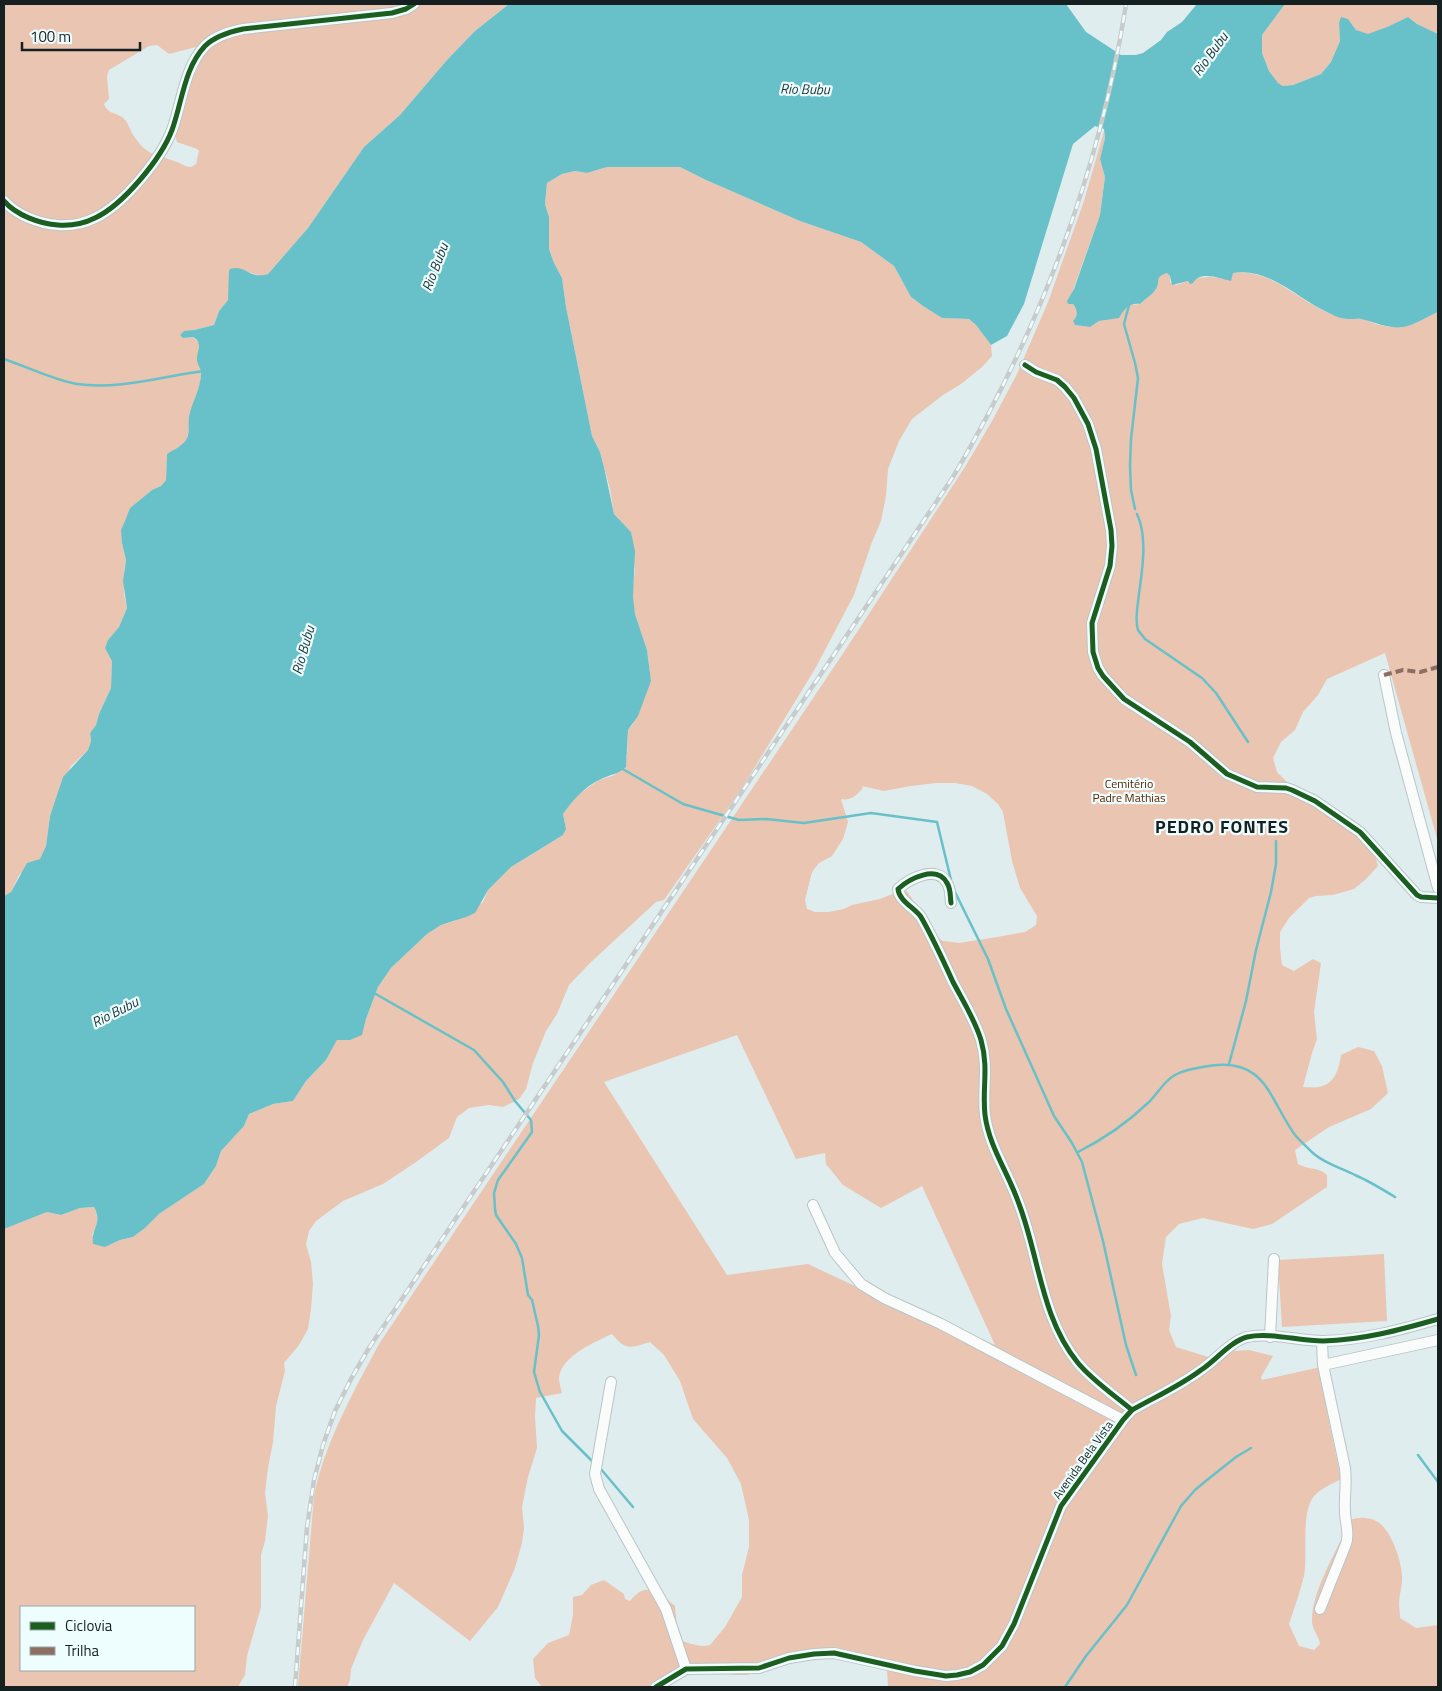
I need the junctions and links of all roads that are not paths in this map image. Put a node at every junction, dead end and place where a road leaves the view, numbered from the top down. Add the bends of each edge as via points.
1 (414, 4) edge
2 (4, 201) edge
3 (1025, 365) dead end
4 (1384, 675) dead end
5 (1438, 886) edge
6 (1438, 898) edge
7 (951, 903) dead end
8 (813, 1205) dead end
9 (1274, 1260) dead end
10 (1438, 1319) edge
11 (1270, 1337) junction
12 (1438, 1340) edge
13 (1322, 1341) junction
14 (1323, 1364) junction
15 (611, 1382) dead end
16 (1132, 1410) junction
17 (1124, 1420) junction
18 (1320, 1609) dead end
19 (686, 1669) junction
20 (656, 1687) edge

1 - 2 street via 392,13 243,29 216,38 206,45 190,72 162,152 131,188 96,218 77,225 52,224 17,213
3 - 6 street via 1065,387 1088,424 1096,449 1112,546 1110,566 1092,623 1093,652 1103,676 1124,699 1190,742 1227,774 1257,787 1286,788 1315,801 1360,832 1417,895
4 - 5 street via 1396,733
7 - 16 street via 948,884 938,874 916,877 898,889 900,896 922,917 977,1029 986,1069 987,1126 1029,1231 1048,1308 1078,1363
8 - 17 street via 836,1253 861,1284
9 - 11 street
10 - 13 street, Avenida Bela Vista via 1374,1336
11 - 13 street, Avenida Bela Vista
11 - 16 street, Avenida Bela Vista via 1241,1339 1201,1371
12 - 14 street
13 - 14 street
14 - 18 street via 1345,1468 1344,1511 1348,1535
15 - 19 street via 594,1474 599,1489 666,1609
16 - 17 street, Avenida Bela Vista
17 - 19 street, Avenida Bela Vista via 1061,1506 1014,1624 1002,1646 983,1665 970,1672 946,1676 834,1653 789,1658 759,1668
19 - 20 street

